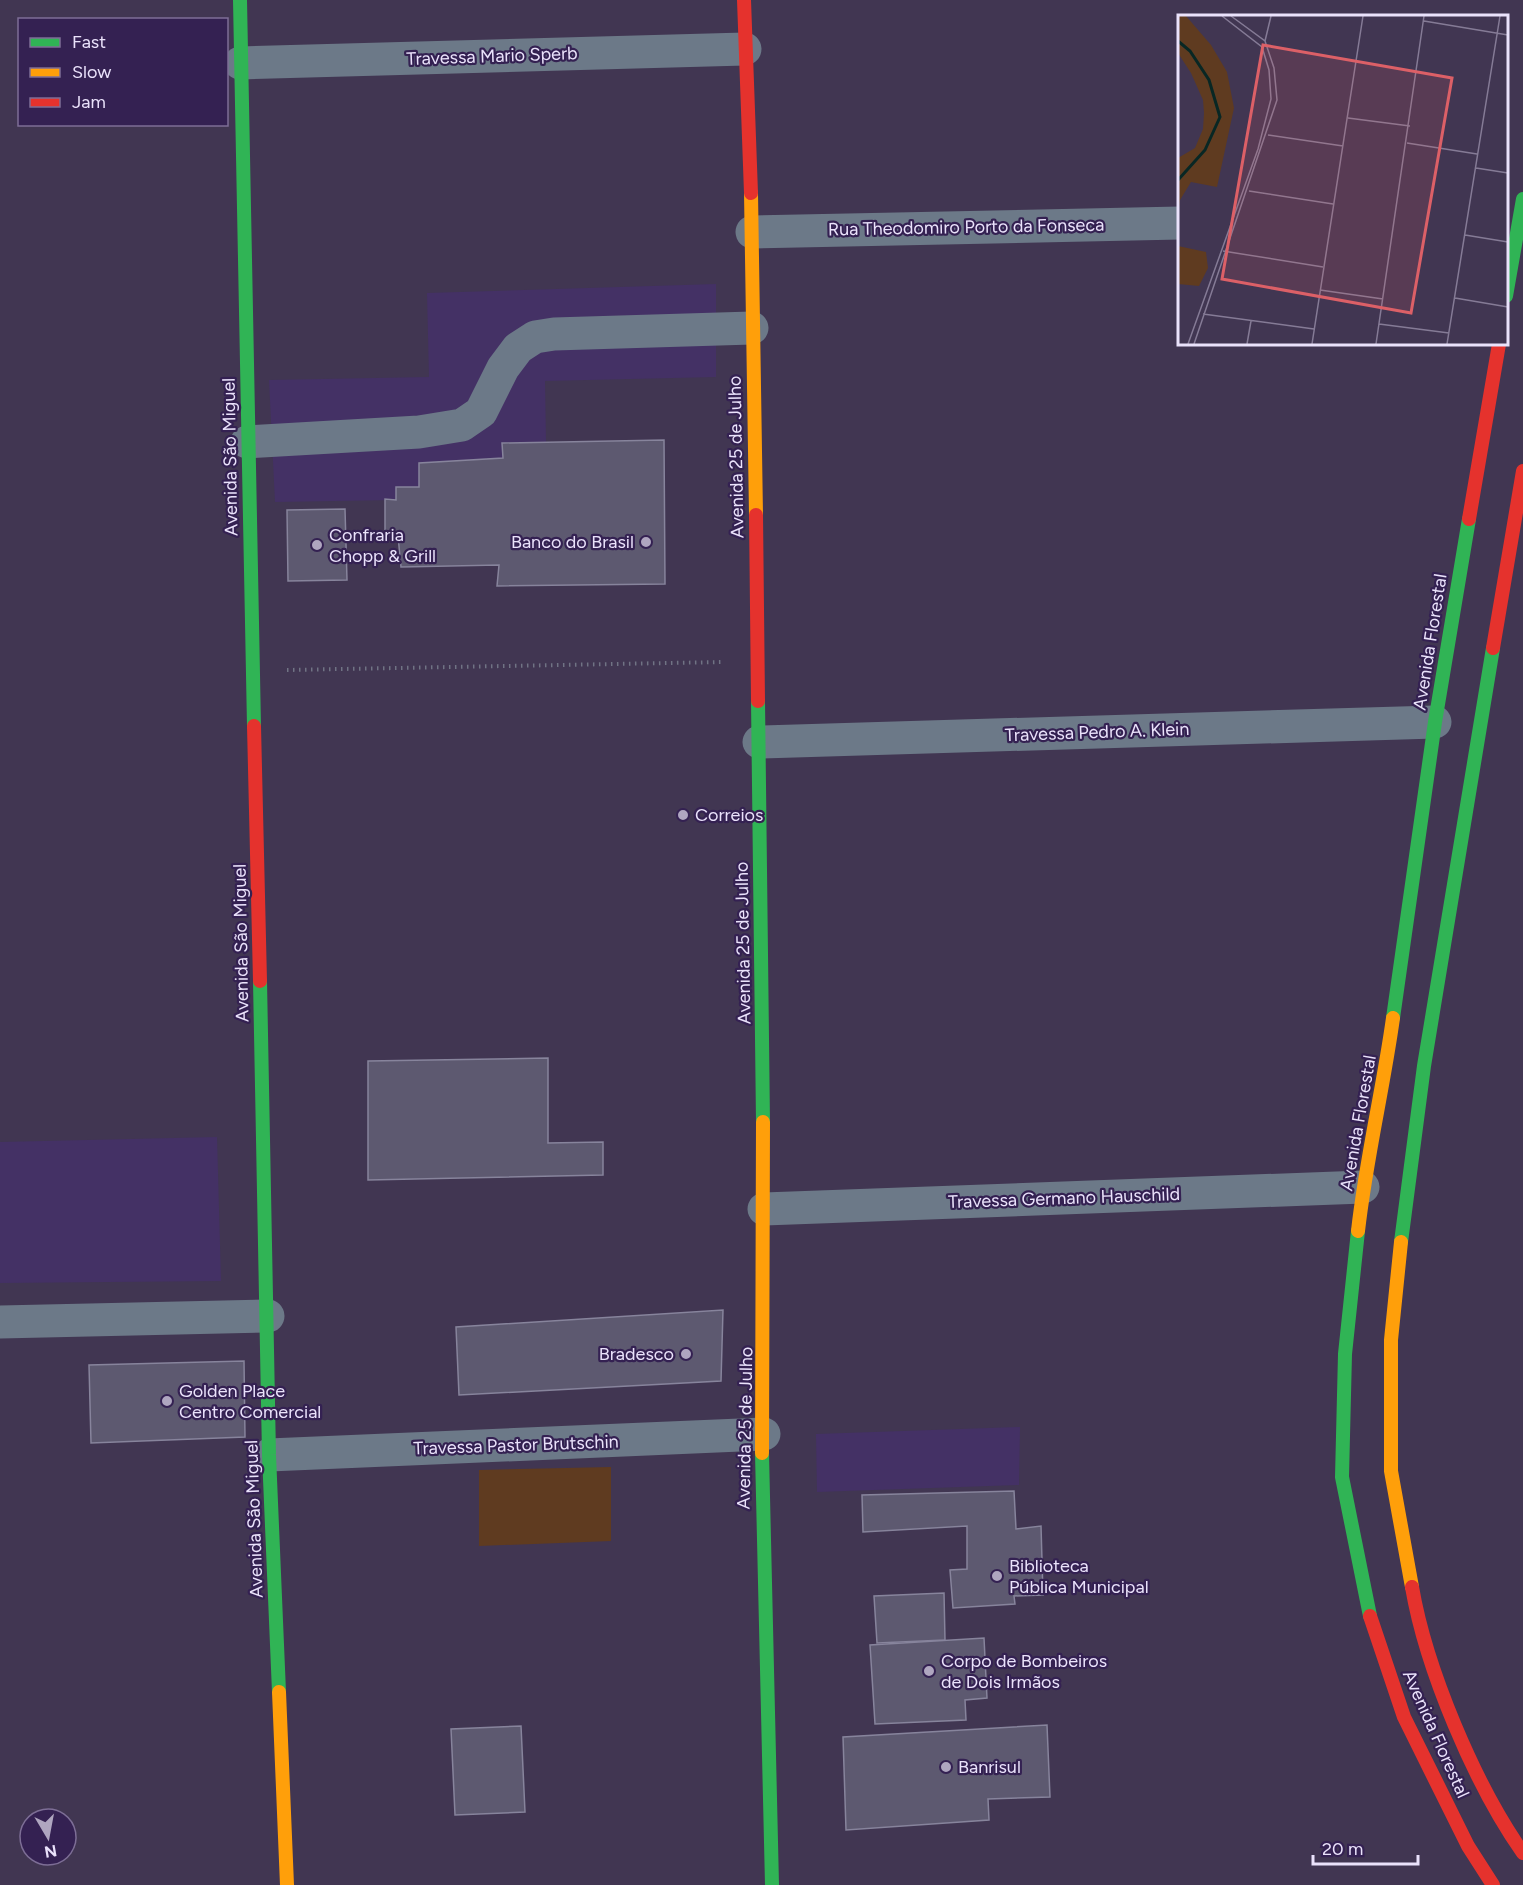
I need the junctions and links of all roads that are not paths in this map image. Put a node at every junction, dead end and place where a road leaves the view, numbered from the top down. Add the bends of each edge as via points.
1 (240, 0) edge
2 (744, 0) edge
3 (745, 50) junction
4 (240, 63) junction
5 (1518, 212) edge
6 (1178, 223) edge
7 (752, 231) junction
8 (1508, 282) edge
9 (752, 327) junction
10 (1498, 345) edge
11 (247, 442) junction
12 (1523, 471) edge
13 (1435, 722) junction
14 (759, 742) junction
15 (1363, 1187) junction
16 (764, 1209) junction
17 (268, 1316) junction
18 (0, 1322) edge
19 (764, 1434) junction
20 (269, 1455) junction
21 (1523, 1853) edge
22 (287, 1885) edge
23 (772, 1885) edge
24 (1493, 1885) edge

1 - 4 main road, Avenida São Miguel
2 - 3 main road, Avenida 25 de Julho
3 - 4 street, Travessa Mario Sperb
3 - 7 main road, Avenida 25 de Julho
4 - 11 main road, Avenida São Miguel
5 - 8 main road
6 - 7 street, Rua Theodomiro Porto da Fonseca
7 - 9 main road, Avenida 25 de Julho
9 - 11 street via 554,334 535,338 518,348 481,412 462,425 419,432
9 - 14 main road, Avenida 25 de Julho
10 - 13 main road, Avenida Florestal via 1462,592
11 - 17 main road, Avenida São Miguel
12 - 21 main road, Avenida Florestal via 1496,597 1424,1066 1391,1340 1391,1471 1418,1622 1444,1695 1498,1815
13 - 14 street, Travessa Pedro A. Klein
13 - 15 main road, Avenida Florestal via 1384,1085
14 - 16 main road, Avenida 25 de Julho
15 - 16 street, Travessa Germano Hauschild
15 - 24 main road, Avenida Florestal via 1345,1354 1342,1477 1373,1631 1404,1717 1468,1846
16 - 19 main road, Avenida 25 de Julho
17 - 18 street
17 - 20 main road, Avenida São Miguel
19 - 20 street, Travessa Pastor Brutschin
19 - 23 main road, Avenida 25 de Julho via 762,1518
20 - 22 main road, Avenida São Miguel

